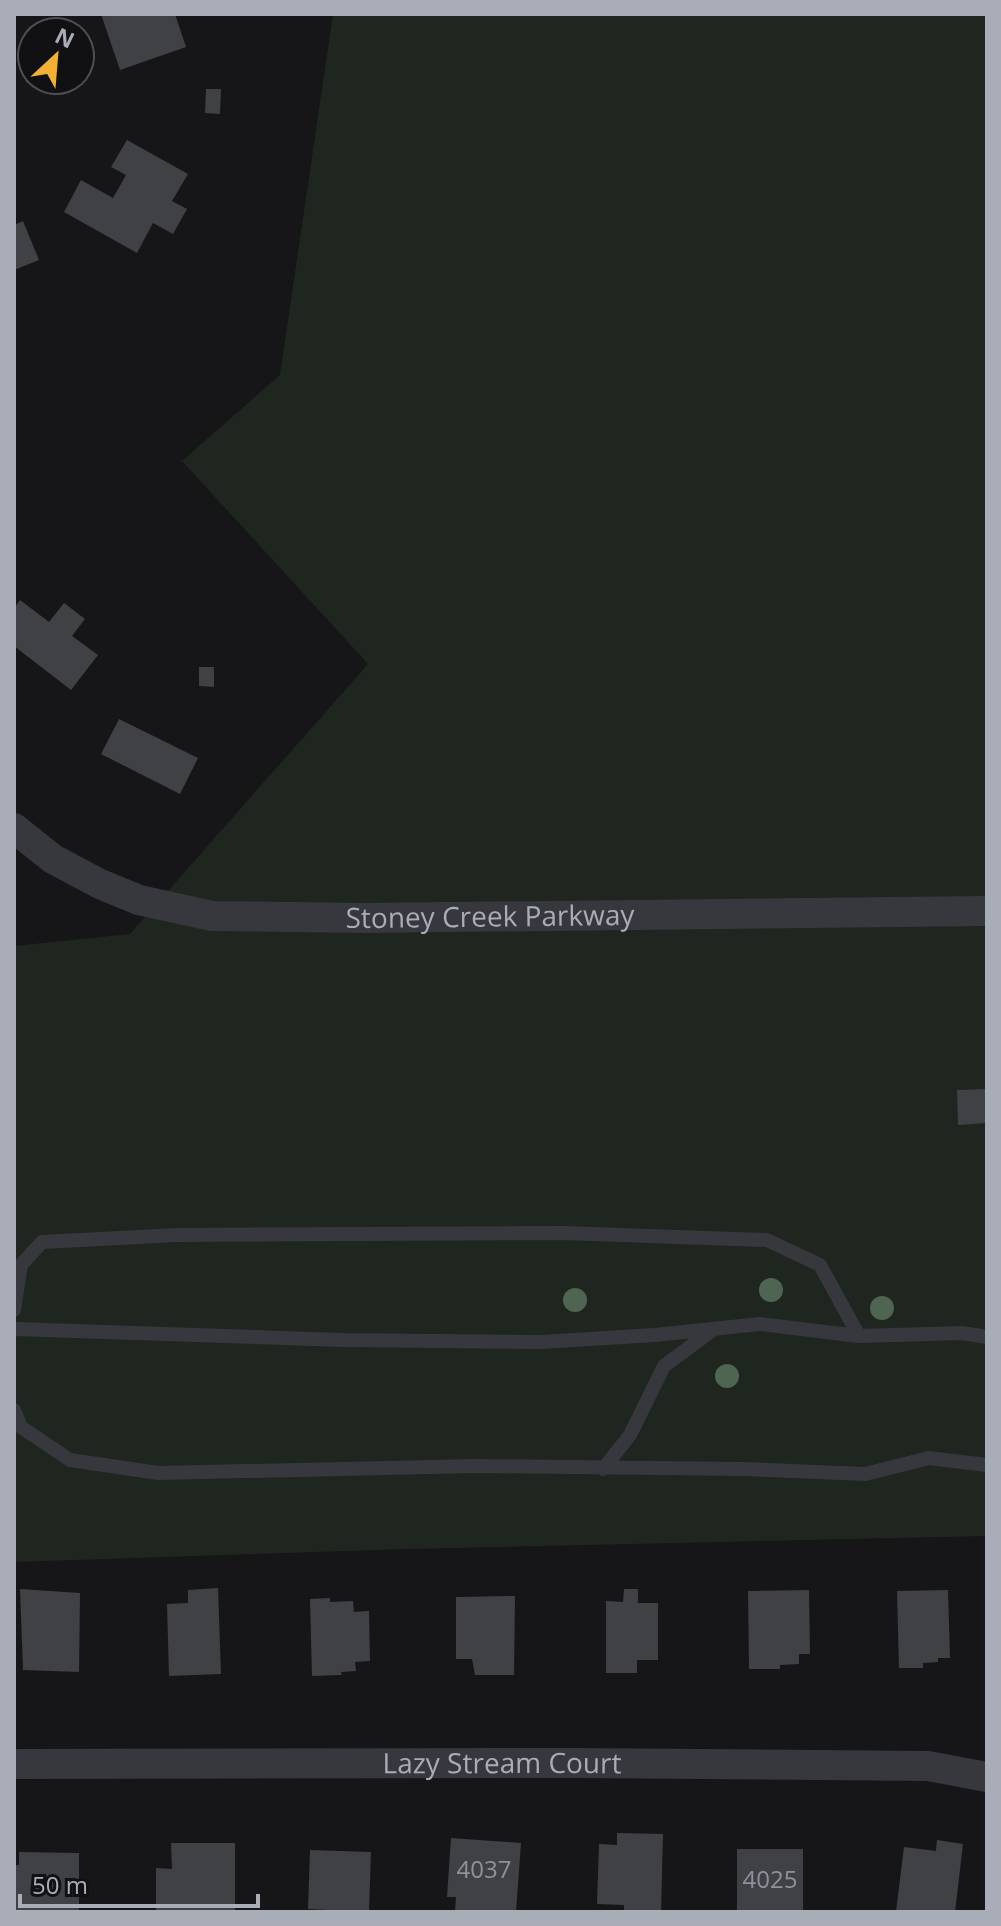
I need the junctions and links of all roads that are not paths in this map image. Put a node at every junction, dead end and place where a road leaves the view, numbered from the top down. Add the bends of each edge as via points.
1 (14, 828) edge
2 (987, 911) edge
3 (14, 1310) edge
4 (14, 1329) edge
5 (714, 1329) junction
6 (859, 1336) junction
7 (987, 1337) edge
8 (14, 1410) edge
9 (987, 1465) edge
10 (603, 1469) junction
11 (14, 1764) edge
12 (987, 1777) edge

1 - 2 street, Stoney Creek Parkway via 53,859 100,884 139,900 212,916
3 - 6 lane via 21,1265 42,1242 177,1235 580,1233 767,1240 820,1265
4 - 5 lane via 542,1342
5 - 6 lane via 760,1324
5 - 10 lane via 664,1366 630,1435
6 - 7 lane
8 - 10 lane via 21,1427 70,1460 158,1473 475,1466
9 - 10 lane via 929,1458 865,1474
11 - 12 street, Lazy Stream Court via 928,1766

